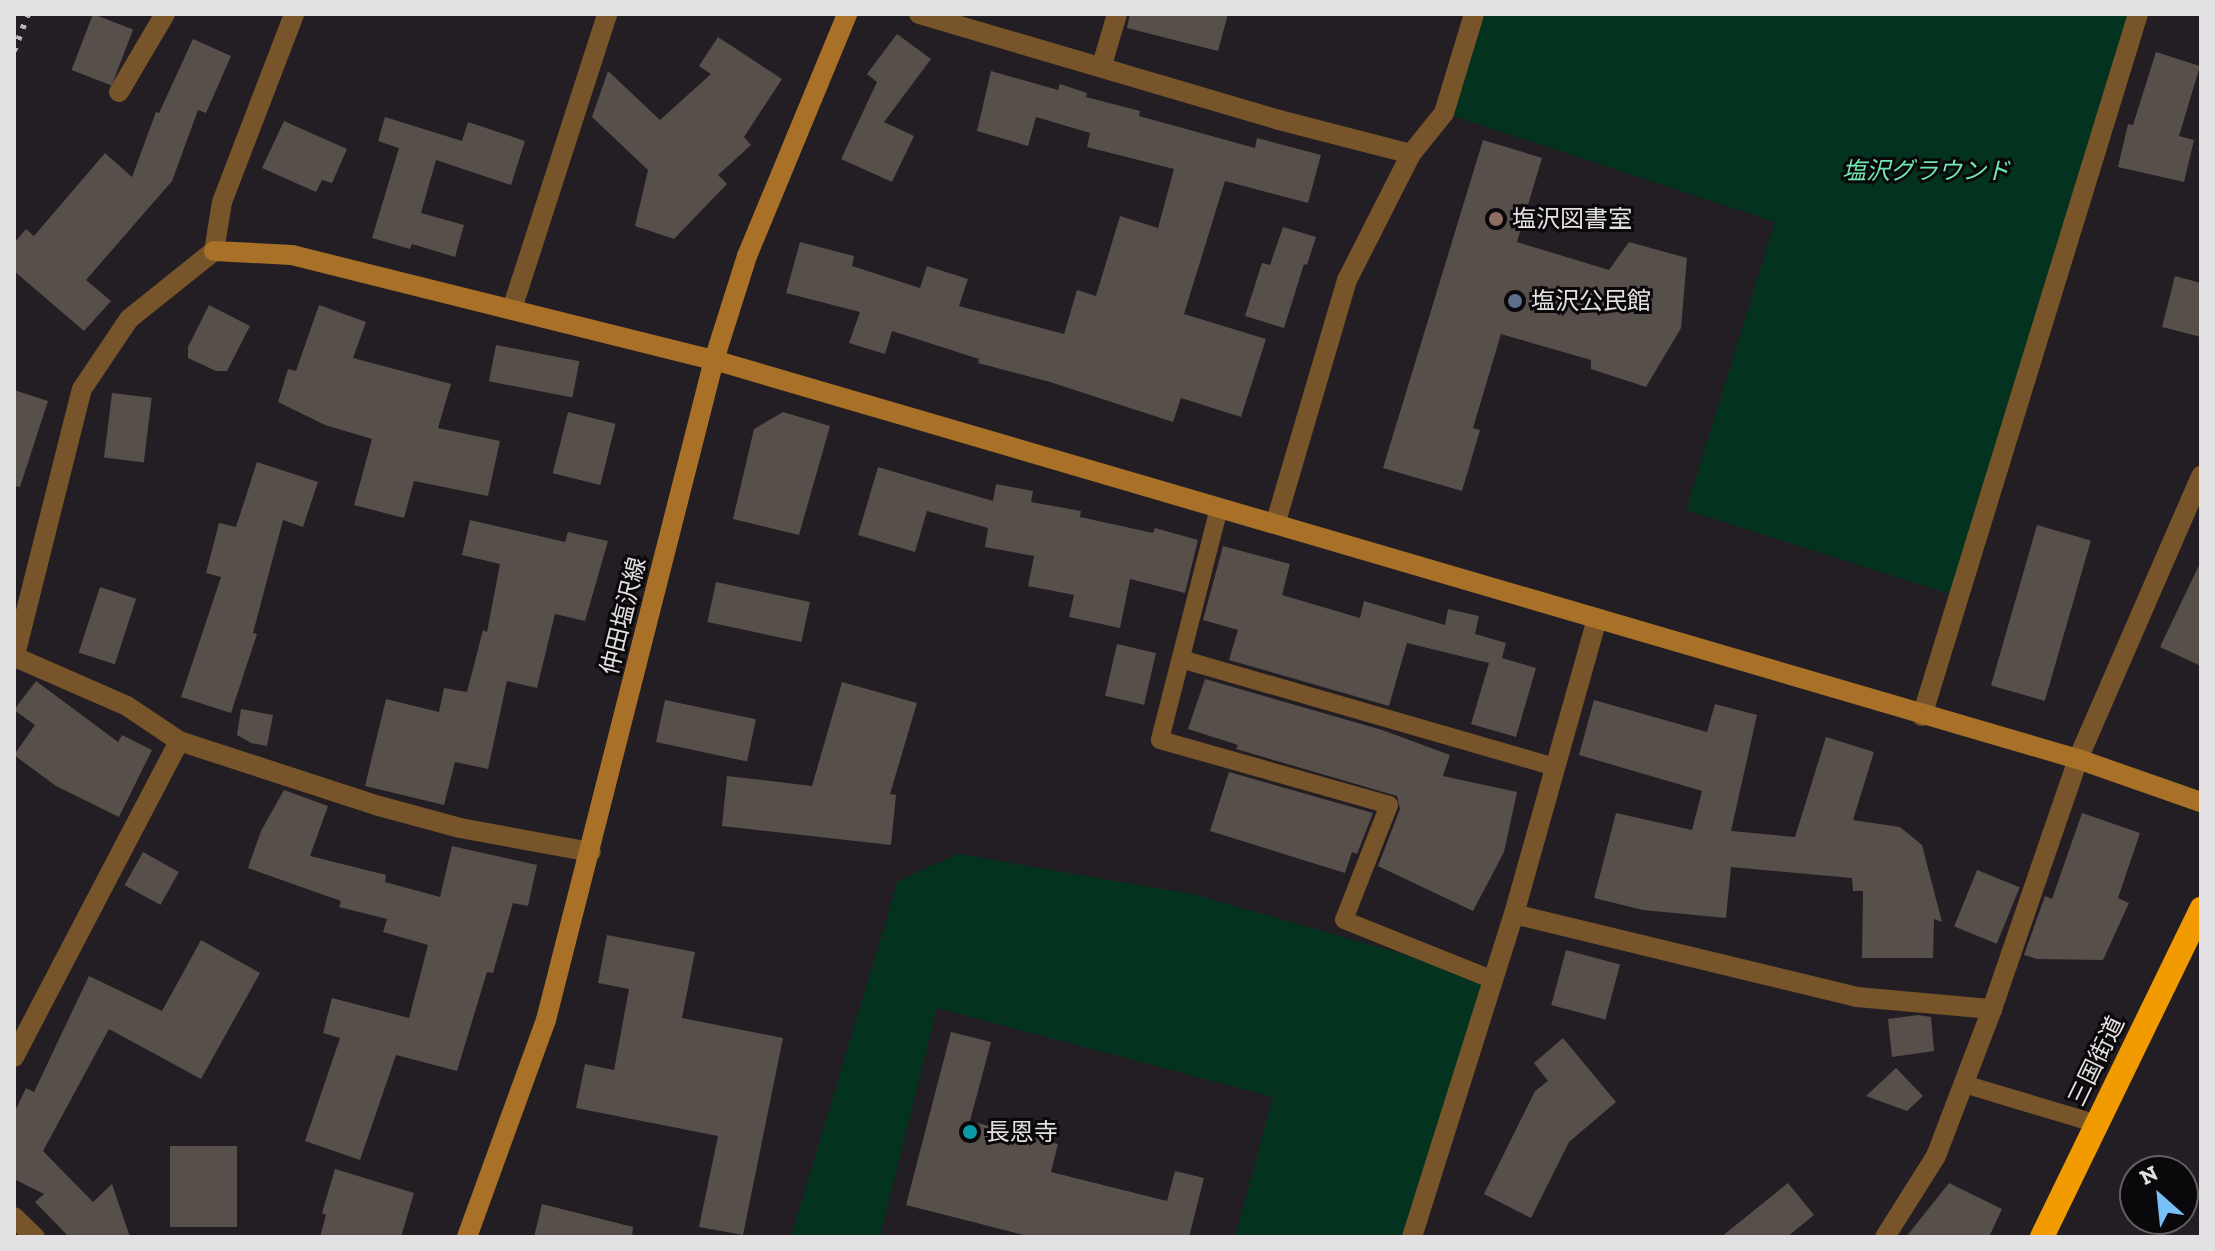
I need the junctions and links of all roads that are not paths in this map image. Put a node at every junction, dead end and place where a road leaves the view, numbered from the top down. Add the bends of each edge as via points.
1 (165, 14) edge
2 (294, 14) edge
3 (607, 14) edge
4 (847, 14) edge
5 (919, 14) edge
6 (1117, 14) edge
7 (1474, 14) edge
8 (2138, 14) edge
9 (1102, 65) junction
10 (119, 92) dead end
11 (1411, 154) junction
12 (214, 251) junction
13 (512, 309) junction
14 (714, 360) junction
15 (2201, 476) edge
16 (1219, 508) junction
17 (1275, 524) junction
18 (1597, 618) junction
19 (15, 658) edge
20 (1181, 659) junction
21 (1922, 716) junction
22 (179, 741) junction
23 (2078, 759) junction
24 (1555, 767) junction
25 (2201, 802) edge
26 (591, 852) junction
27 (2201, 909) edge
28 (1514, 914) junction
29 (1491, 979) junction
30 (1992, 1009) junction
31 (14, 1057) edge
32 (1964, 1084) junction
33 (2097, 1124) junction
34 (14, 1217) edge
35 (35, 1237) edge
36 (467, 1237) edge
37 (1412, 1237) edge
38 (1885, 1237) edge
39 (2042, 1237) edge

1 - 10 street
2 - 12 street via 222,202
3 - 13 street
4 - 14 street, 仲田塩沢線 via 747,256
5 - 9 street
6 - 9 street
7 - 11 street via 1444,113
8 - 21 street
9 - 11 street
11 - 17 street via 1347,280
12 - 13 street via 292,255
12 - 19 street via 129,319 82,389
13 - 14 street
14 - 16 street
14 - 26 street, 仲田塩沢線
15 - 23 street
16 - 17 street
16 - 20 lane
17 - 18 street
18 - 21 street
18 - 24 street
19 - 22 street via 127,706
20 - 24 lane
20 - 29 lane via 1160,740 1389,805 1344,920
21 - 23 street
22 - 26 street via 460,828
22 - 31 street
23 - 25 street
23 - 30 street
24 - 28 street
26 - 36 street, 仲田塩沢線 via 546,1020
27 - 33 highway, 三国街道
28 - 29 street
28 - 30 street via 1857,997
29 - 37 street
30 - 32 street
32 - 33 lane
32 - 38 street via 1936,1156
33 - 39 highway, 三国街道
34 - 35 street

